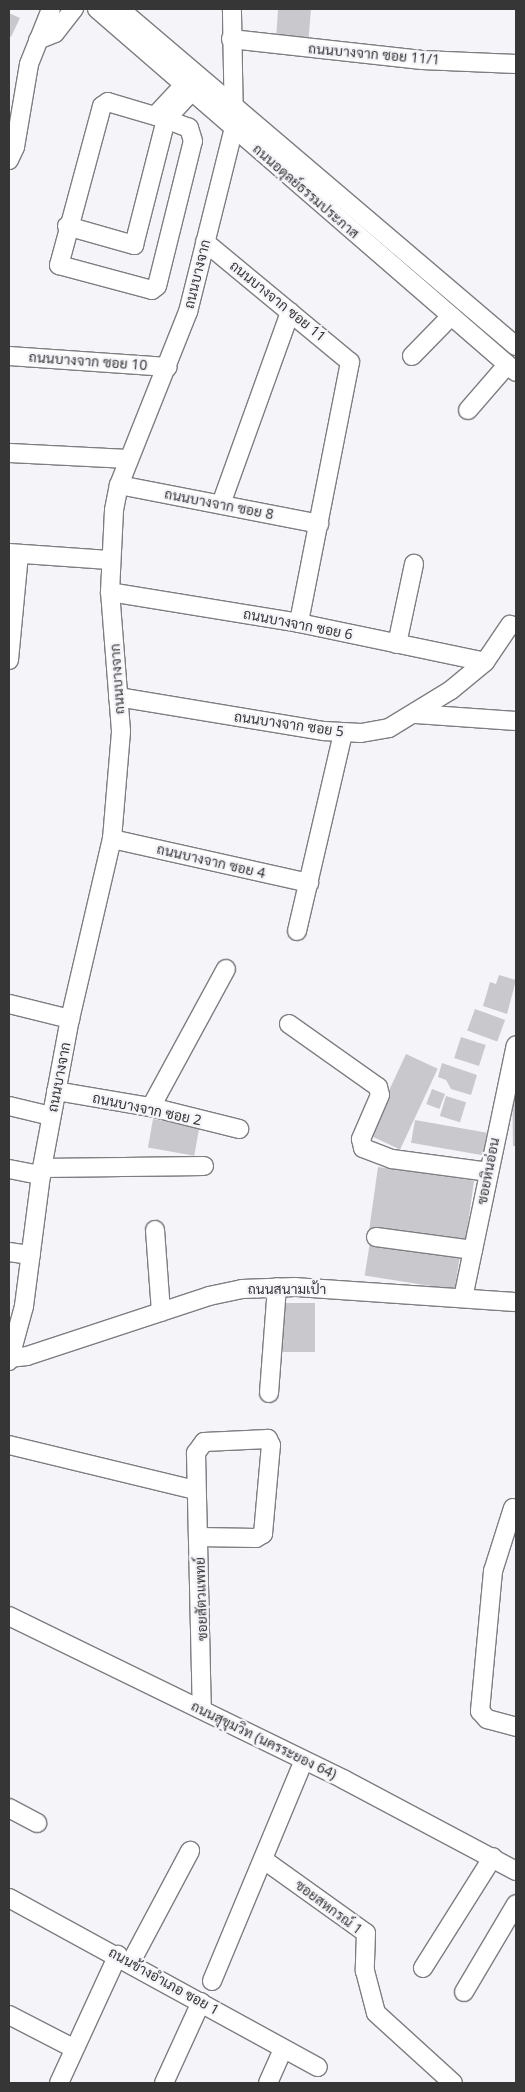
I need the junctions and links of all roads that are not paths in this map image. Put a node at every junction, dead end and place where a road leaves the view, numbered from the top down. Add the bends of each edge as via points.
1 (51, 9) edge
2 (74, 9) edge
3 (97, 9) edge
4 (120, 9) edge
5 (232, 9) edge
6 (231, 39) junction
7 (38, 40) junction
8 (516, 64) edge
9 (188, 88) junction
10 (234, 104) junction
11 (161, 118) junction
12 (234, 128) junction
13 (9, 160) edge
14 (67, 226) junction
15 (206, 242) junction
16 (290, 312) junction
17 (451, 316) junction
18 (516, 346) edge
19 (9, 356) edge
20 (412, 356) dead end
21 (168, 367) junction
22 (512, 368) edge
23 (468, 410) dead end
24 (9, 452) edge
25 (129, 459) junction
26 (120, 485) junction
27 (221, 504) junction
28 (319, 524) junction
29 (14, 553) edge
30 (109, 560) junction
31 (414, 564) dead end
32 (110, 592) junction
33 (299, 623) junction
34 (510, 625) dead end
35 (397, 644) junction
36 (9, 660) edge
37 (485, 662) junction
38 (118, 697) junction
39 (416, 714) junction
40 (516, 721) edge
41 (344, 733) junction
42 (112, 839) junction
43 (309, 884) junction
44 (297, 931) dead end
45 (226, 969) dead end
46 (9, 1004) edge
47 (70, 1019) junction
48 (289, 1024) dead end
49 (515, 1053) edge
50 (56, 1091) junction
51 (9, 1106) edge
52 (151, 1107) junction
53 (51, 1116) junction
54 (239, 1129) dead end
55 (204, 1166) dead end
56 (9, 1169) edge
57 (41, 1172) junction
58 (489, 1172) junction
59 (155, 1230) dead end
60 (376, 1237) dead end
61 (473, 1250) junction
62 (9, 1252) edge
63 (31, 1255) junction
64 (277, 1287) junction
65 (463, 1298) junction
66 (516, 1302) edge
67 (161, 1312) junction
68 (9, 1359) edge
69 (269, 1393) dead end
70 (9, 1445) edge
71 (195, 1490) junction
72 (513, 1508) dead end
73 (198, 1537) junction
74 (9, 1616) edge
75 (202, 1708) junction
76 (516, 1727) edge
77 (304, 1760) junction
78 (9, 1808) edge
79 (37, 1823) dead end
80 (190, 1851) dead end
81 (493, 1857) junction
82 (264, 1860) junction
83 (516, 1871) edge
84 (9, 1898) edge
85 (516, 1904) edge
86 (125, 1959) junction
87 (424, 1968) dead end
88 (212, 1981) dead end
89 (464, 1992) dead end
90 (201, 2002) junction
91 (9, 2016) edge
92 (73, 2048) junction
93 (283, 2049) junction
94 (318, 2067) dead end
95 (59, 2083) edge
96 (164, 2083) edge
97 (268, 2083) edge
98 (453, 2083) edge

1 - 7 street
2 - 7 street via 55,33
3 - 9 street, ถนนอดุลย์ธรรมประภาส
4 - 10 street, ถนนอดุลย์ธรรมประภาส
5 - 6 street, ถนนบางจาก
6 - 8 street, ถนนบางจาก ซอย 11/1 via 422,60
6 - 10 street, ถนนบางจาก
7 - 13 street via 22,88 15,147
9 - 11 street
9 - 12 street, ถนนอดุลย์ธรรมประภาส
10 - 12 street, ถนนบางจาก
10 - 18 street, ถนนอดุลย์ธรรมประภาส
11 - 14 street via 108,102 102,106
11 - 14 street via 134,245
11 - 14 street via 189,128 193,141 156,288 59,265
12 - 15 street, ถนนบางจาก
12 - 17 street, ถนนอดุลย์ธรรมประภาส
15 - 16 street, ถนนบางจาก ซอย 11
15 - 21 street, ถนนบางจาก via 188,312
16 - 27 street
16 - 28 street, ถนนบางจาก ซอย 11 via 350,362
17 - 20 street
17 - 22 street, ถนนอดุลย์ธรรมประภาส
19 - 21 street, ถนนบางจาก ซอย 10
21 - 25 street, ถนนบางจาก
22 - 23 street
24 - 25 street
25 - 26 street, ถนนบางจาก
26 - 27 street, ถนนบางจาก ซอย 8
26 - 30 street, ถนนบางจาก
27 - 28 street, ถนนบางจาก ซอย 8
28 - 33 street
29 - 30 street
29 - 36 street
30 - 32 street, ถนนบางจาก
31 - 35 street
32 - 33 street, ถนนบางจาก ซอย 6
32 - 38 street, ถนนบางจาก
33 - 35 street, ถนนบางจาก ซอย 6
34 - 37 street, ถนนบางจาก ซอย 5
35 - 37 street, ถนนบางจาก ซอย 6
37 - 39 street, ถนนบางจาก ซอย 5
38 - 41 street, ถนนบางจาก ซอย 5
38 - 42 street, ถนนบางจาก via 120,768
39 - 40 street
39 - 41 street, ถนนบางจาก ซอย 5 via 389,728
41 - 43 street
42 - 43 street, ถนนบางจาก ซอย 4
42 - 47 street, ถนนบางจาก
43 - 44 street
45 - 52 street
46 - 47 street
47 - 50 street, ถนนบางจาก
48 - 58 street via 378,1088 380,1095 362,1139 363,1148 392,1159
49 - 58 street, ซอยหินอ่อน
50 - 52 street, ถนนบางจาก ซอย 2
50 - 53 street, ถนนบางจาก
51 - 53 street
52 - 54 street, ถนนบางจาก ซอย 2
53 - 57 street, ถนนบางจาก
55 - 57 street
56 - 57 street
57 - 63 street, ถนนบางจาก
58 - 61 street, ซอยหินอ่อน
59 - 67 street
60 - 61 street
61 - 65 street, ซอยหินอ่อน
62 - 63 street
63 - 68 street, ถนนบางจาก via 24,1306
64 - 65 street, ถนนสนามเป้า
64 - 67 street, ถนนสนามเป้า via 209,1296
64 - 69 street
65 - 66 street, ถนนสนามเป้า
67 - 68 street, ถนนสนามเป้า
70 - 71 street
71 - 73 street, ซอยสัตวแพทย์
71 - 73 street, ซอยสัตวแพทย์ via 196,1453 204,1442 262,1437 270,1445 263,1534 256,1538
72 - 76 street via 493,1571 480,1710 487,1719
73 - 75 street, ซอยสัตวแพทย์
74 - 75 street, ถนนสุขุมวิท (นครระยอง 64)
75 - 77 street, ถนนสุขุมวิท (นครระยอง 64)
77 - 81 street, ถนนสุขุมวิท (นครระยอง 64)
77 - 82 street
78 - 79 street
80 - 86 street
81 - 83 street, ถนนสุขุมวิท (นครระยอง 64)
81 - 87 street
82 - 88 street
82 - 98 street, ซอยสหกรณ์ 1 via 366,1933 364,1971 376,2013
84 - 86 street, ถนนข้างอำเภอ ซอย 1
85 - 89 street
86 - 90 street, ถนนข้างอำเภอ ซอย 1
86 - 92 street
90 - 93 street, ถนนข้างอำเภอ ซอย 1
90 - 96 street
91 - 92 street
92 - 95 street
93 - 94 street, ถนนข้างอำเภอ ซอย 1
93 - 97 street

